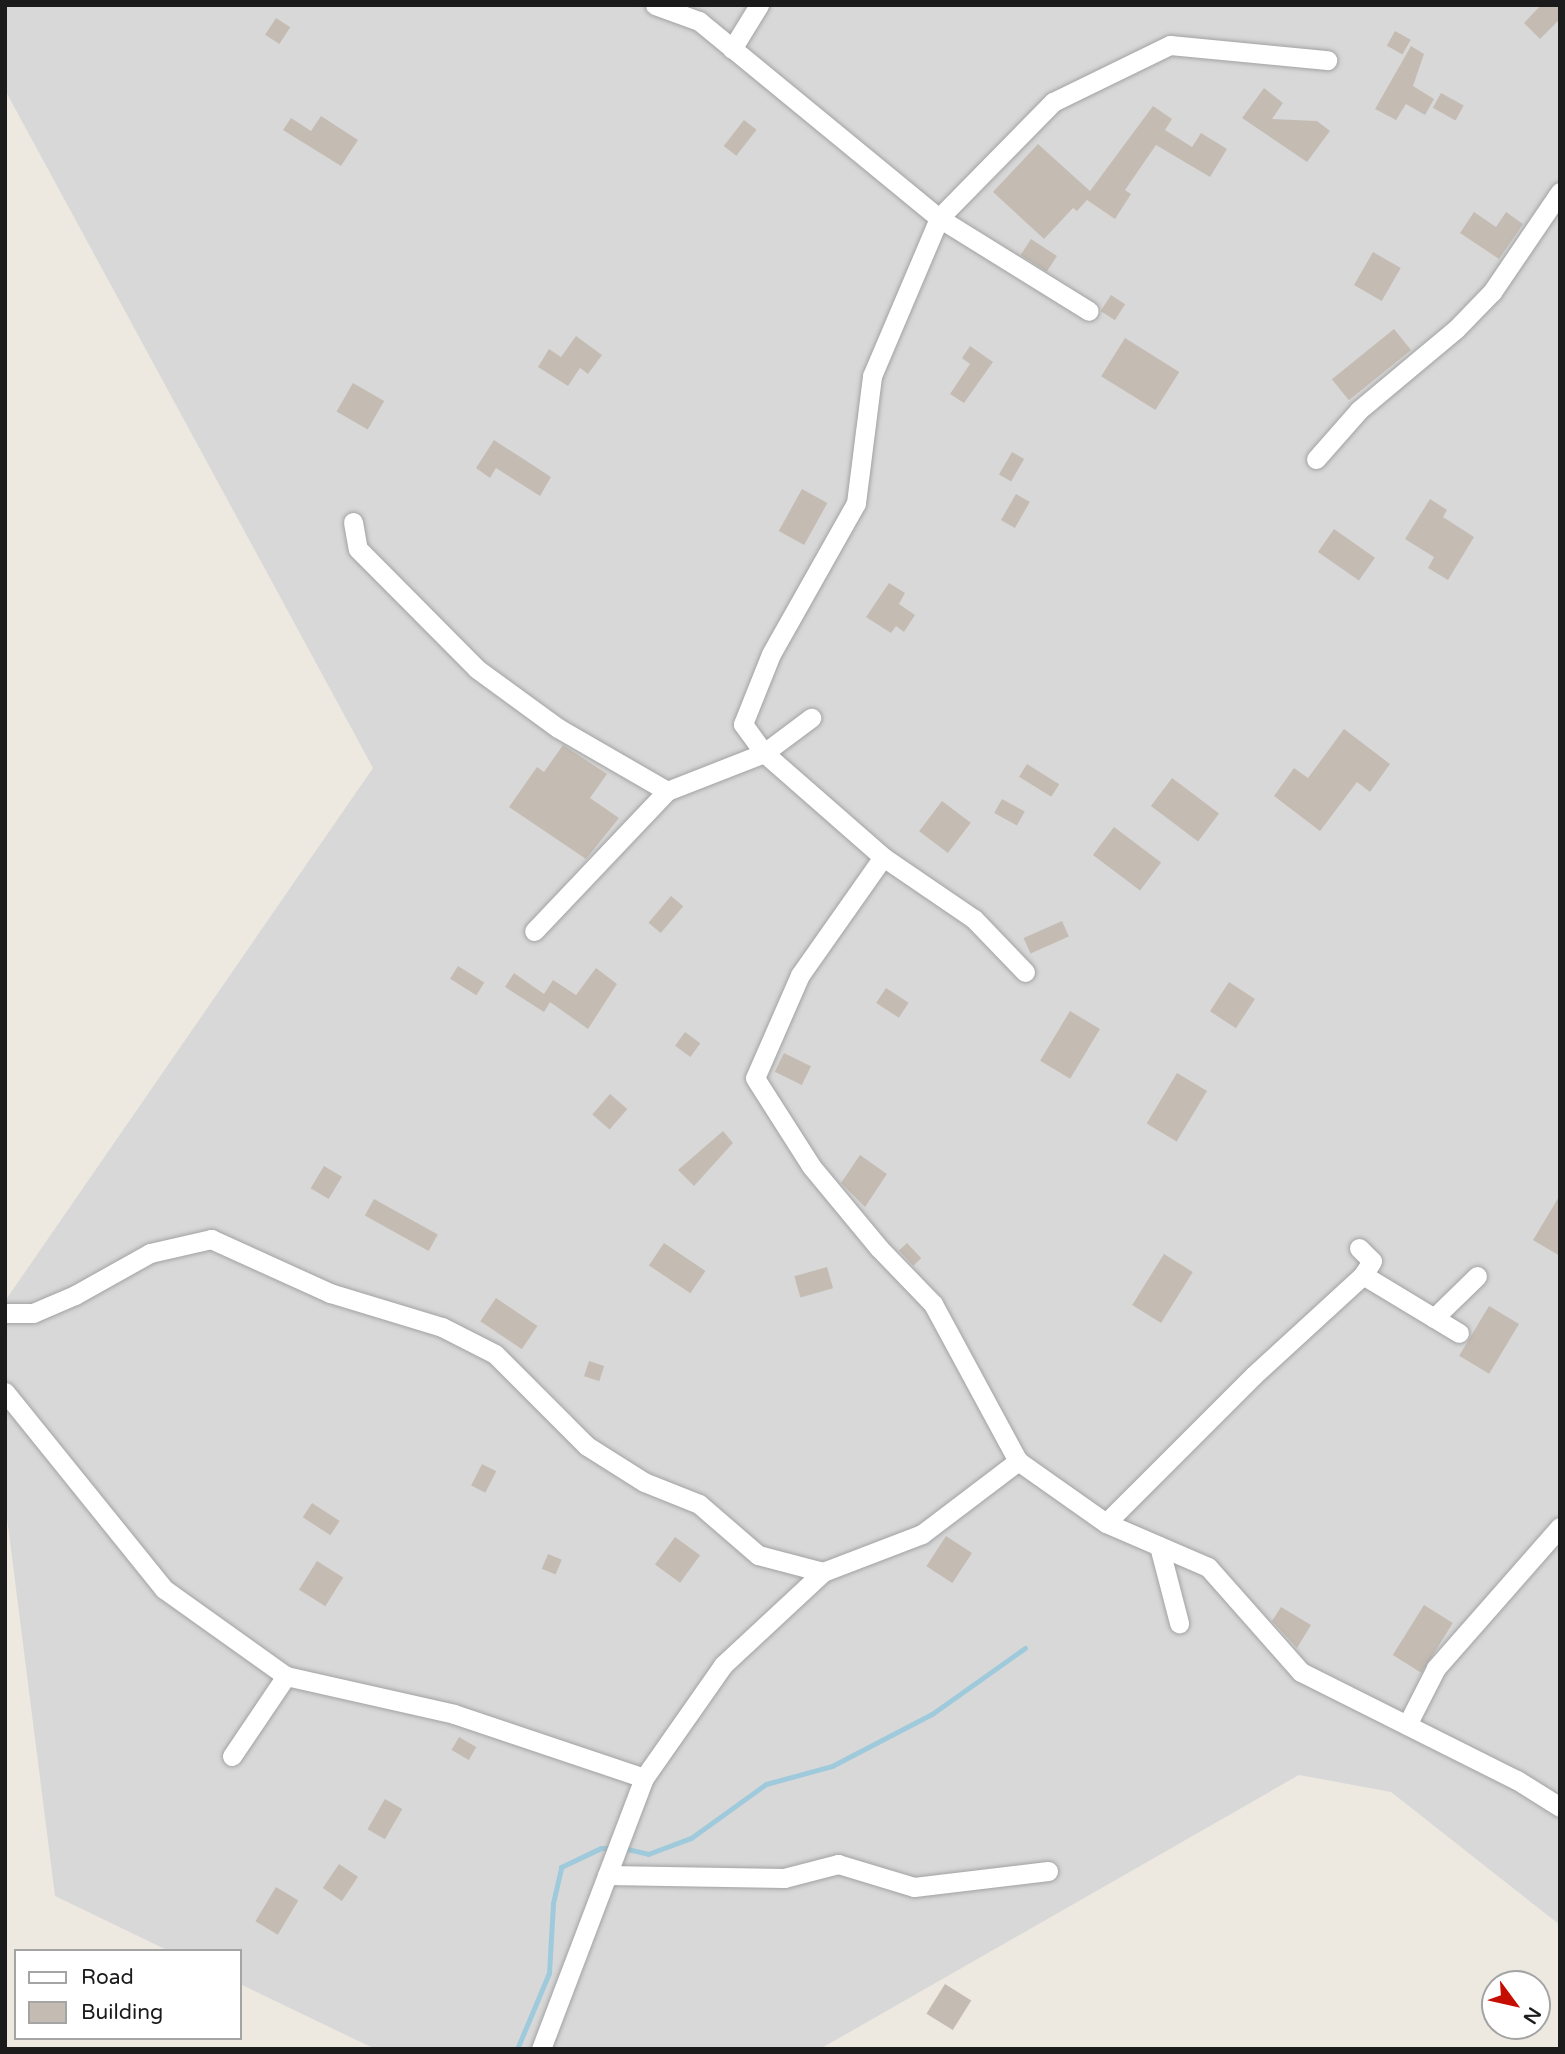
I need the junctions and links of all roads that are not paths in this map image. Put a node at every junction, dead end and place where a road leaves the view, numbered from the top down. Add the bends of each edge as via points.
1 (655, 5) edge
2 (759, 5) edge
3 (732, 49) junction
4 (1326, 60) dead end
5 (1560, 192) edge
6 (939, 218) junction
7 (1089, 311) dead end
8 (1316, 459) dead end
9 (353, 522) dead end
10 (811, 718) dead end
11 (764, 753) junction
12 (667, 790) junction
13 (883, 857) junction
14 (534, 931) dead end
15 (1025, 972) dead end
16 (1359, 1248) dead end
17 (1363, 1275) junction
18 (1477, 1276) dead end
19 (5, 1312) edge
20 (1434, 1318) junction
21 (1459, 1333) dead end
22 (5, 1392) edge
23 (1018, 1461) junction
24 (1106, 1522) junction
25 (1560, 1527) edge
26 (1159, 1546) junction
27 (823, 1572) junction
28 (1180, 1623) dead end
29 (286, 1676) junction
30 (1408, 1725) junction
31 (232, 1756) dead end
32 (644, 1778) junction
33 (1560, 1807) edge
34 (1048, 1871) dead end
35 (607, 1875) junction
36 (541, 2049) edge

1 - 3 street via 699,21
2 - 3 street
3 - 6 street
4 - 6 street via 1170,45 1053,102
5 - 8 street via 1492,292 1456,329 1359,410
6 - 7 street
6 - 11 street via 872,376 856,503 771,654 743,724
9 - 12 street via 358,550 477,669 558,728
10 - 11 street
11 - 12 street
11 - 13 street
12 - 14 street
13 - 15 street via 974,919
13 - 23 street via 800,975 755,1078 811,1166 933,1304
16 - 17 street via 1372,1261
17 - 20 street
17 - 24 street via 1254,1374
18 - 20 street
19 - 27 street via 33,1313 150,1253 211,1239 330,1293 442,1327 495,1354 587,1446 643,1482 699,1504 758,1555
20 - 21 street
22 - 29 street via 164,1589
23 - 24 street
23 - 27 street via 922,1534
24 - 26 street
25 - 30 street via 1436,1668
26 - 28 street
26 - 30 street via 1208,1567 1301,1672
27 - 32 street via 723,1665
29 - 31 street
29 - 32 street via 454,1714
30 - 33 street
32 - 35 street
34 - 35 street via 914,1886 838,1864 784,1878
35 - 36 street

